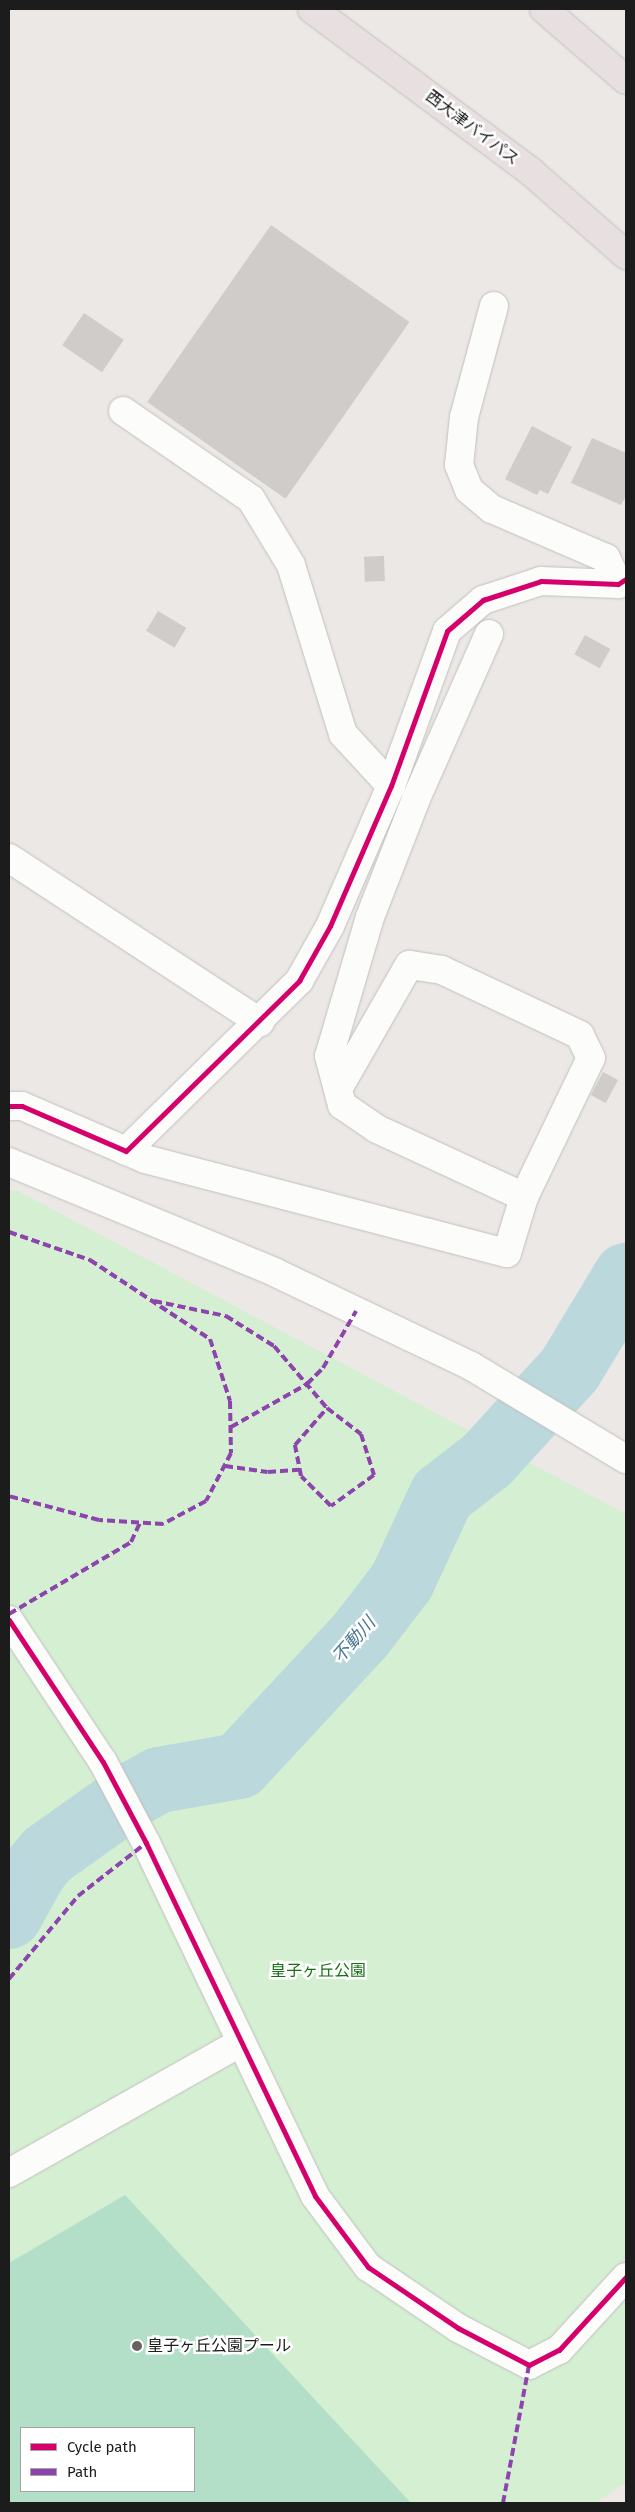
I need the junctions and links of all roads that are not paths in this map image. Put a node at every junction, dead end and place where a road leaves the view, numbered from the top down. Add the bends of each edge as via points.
1 (312, 9) edge
2 (544, 9) edge
3 (626, 80) edge
4 (626, 255) edge
5 (494, 306) dead end
6 (123, 411) dead end
7 (622, 581) edge
8 (489, 634) dead end
9 (390, 786) junction
10 (9, 858) edge
11 (260, 1022) junction
12 (338, 1089) junction
13 (9, 1106) edge
14 (126, 1150) junction
15 (9, 1162) edge
16 (524, 1197) junction
17 (626, 1459) edge
18 (9, 1620) edge
19 (240, 2043) junction
20 (9, 2173) edge
21 (626, 2277) edge

1 - 4 highway, 西大津バイパス via 530,171
2 - 3 highway
5 - 7 street via 464,417 459,465 469,490 492,509 606,558
6 - 9 street via 251,499 291,565 343,734
7 - 9 street via 541,581 483,600 447,631
8 - 12 street via 416,799 370,917 329,1056
9 - 11 street via 330,926 299,981
10 - 11 street
11 - 14 street
12 - 16 street via 342,1104 377,1129
12 - 16 street via 409,965 442,970 580,1035 590,1058
13 - 14 street via 22,1106
14 - 16 street via 145,1159 507,1253
15 - 17 street via 274,1272 471,1366
18 - 19 street via 102,1762 142,1834
19 - 20 street
19 - 21 street via 315,2196 368,2267 458,2328 529,2365 559,2350

